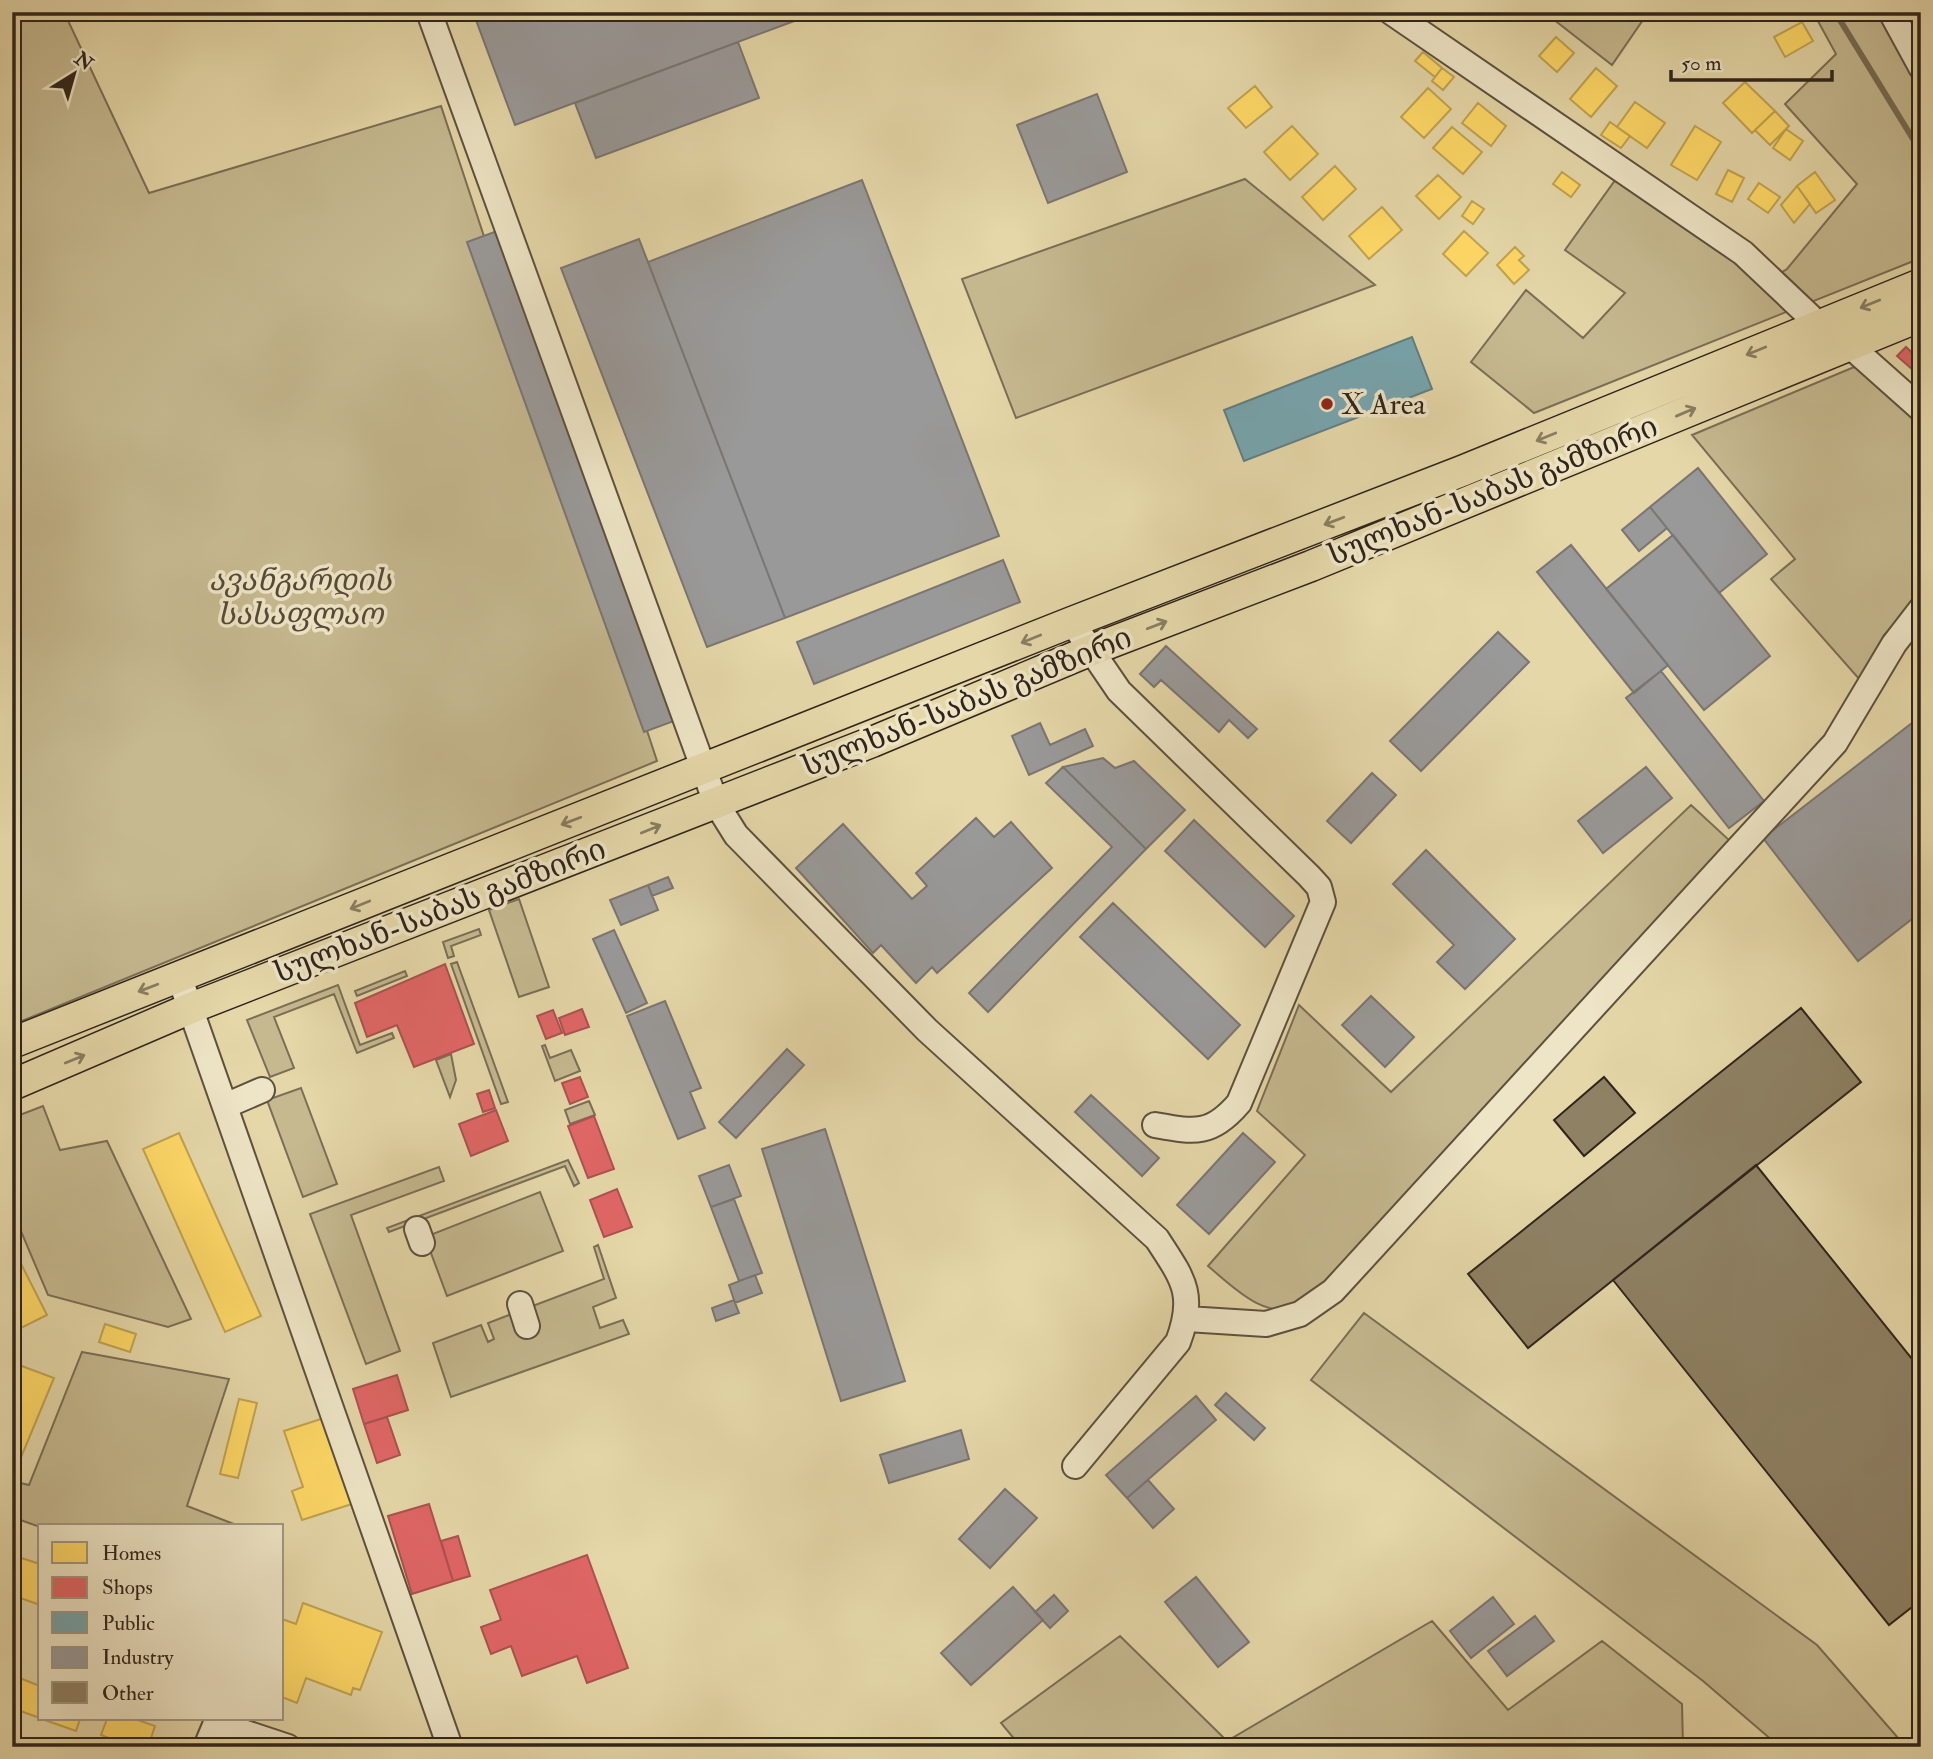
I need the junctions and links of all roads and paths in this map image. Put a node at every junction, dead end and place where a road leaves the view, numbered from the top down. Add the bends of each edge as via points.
1 (429, 12) edge
2 (1391, 12) edge
3 (1891, 12) edge
4 (1921, 67) edge
5 (1921, 284) edge
6 (1921, 316) edge
7 (1819, 325) junction
8 (1848, 344) junction
9 (1921, 409) edge
10 (1921, 609) edge
11 (1072, 622) junction
12 (1089, 651) junction
13 (703, 769) junction
14 (716, 803) junction
15 (180, 976) junction
16 (191, 1007) junction
17 (12, 1043) edge
18 (12, 1085) edge
19 (262, 1090) dead end
20 (225, 1107) junction
21 (1155, 1125) dead end
22 (1186, 1319) junction
23 (1075, 1466) dead end
24 (206, 1747) edge
25 (288, 1747) edge
26 (450, 1747) edge

1 - 13 street
2 - 7 street via 1743,253
3 - 4 street
5 -> 7 main road, სულხან-საბას გამზირი
6 - 8 main road, სულხან-საბას გამზირი
7 - 8 street
7 -> 11 main road, სულხან-საბას გამზირი via 1462,471
8 - 9 street
12 -> 8 main road, სულხან-საბას გამზირი via 1311,566
10 - 22 street via 1894,644 1835,743 1333,1291 1300,1314 1266,1324
11 - 12 street
11 -> 13 main road, სულხან-საბას გამზირი
12 - 14 main road, სულხან-საბას გამზირი
12 - 21 street via 1119,691 1309,876 1319,887 1323,902 1239,1103 1214,1126 1194,1132
13 - 14 street
13 -> 15 main road, სულხან-საბას გამზირი
16 -> 14 main road, სულხან-საბას გამზირი
14 - 22 street via 736,835 927,1030 1157,1240 1185,1281
15 - 16 street
15 -> 17 main road, სულხან-საბას გამზირი
18 -> 16 main road, სულხან-საბას გამზირი
16 - 20 street
19 - 20 street
20 - 26 street
22 - 23 street via 1178,1342
24 - 25 street via 216,1723

